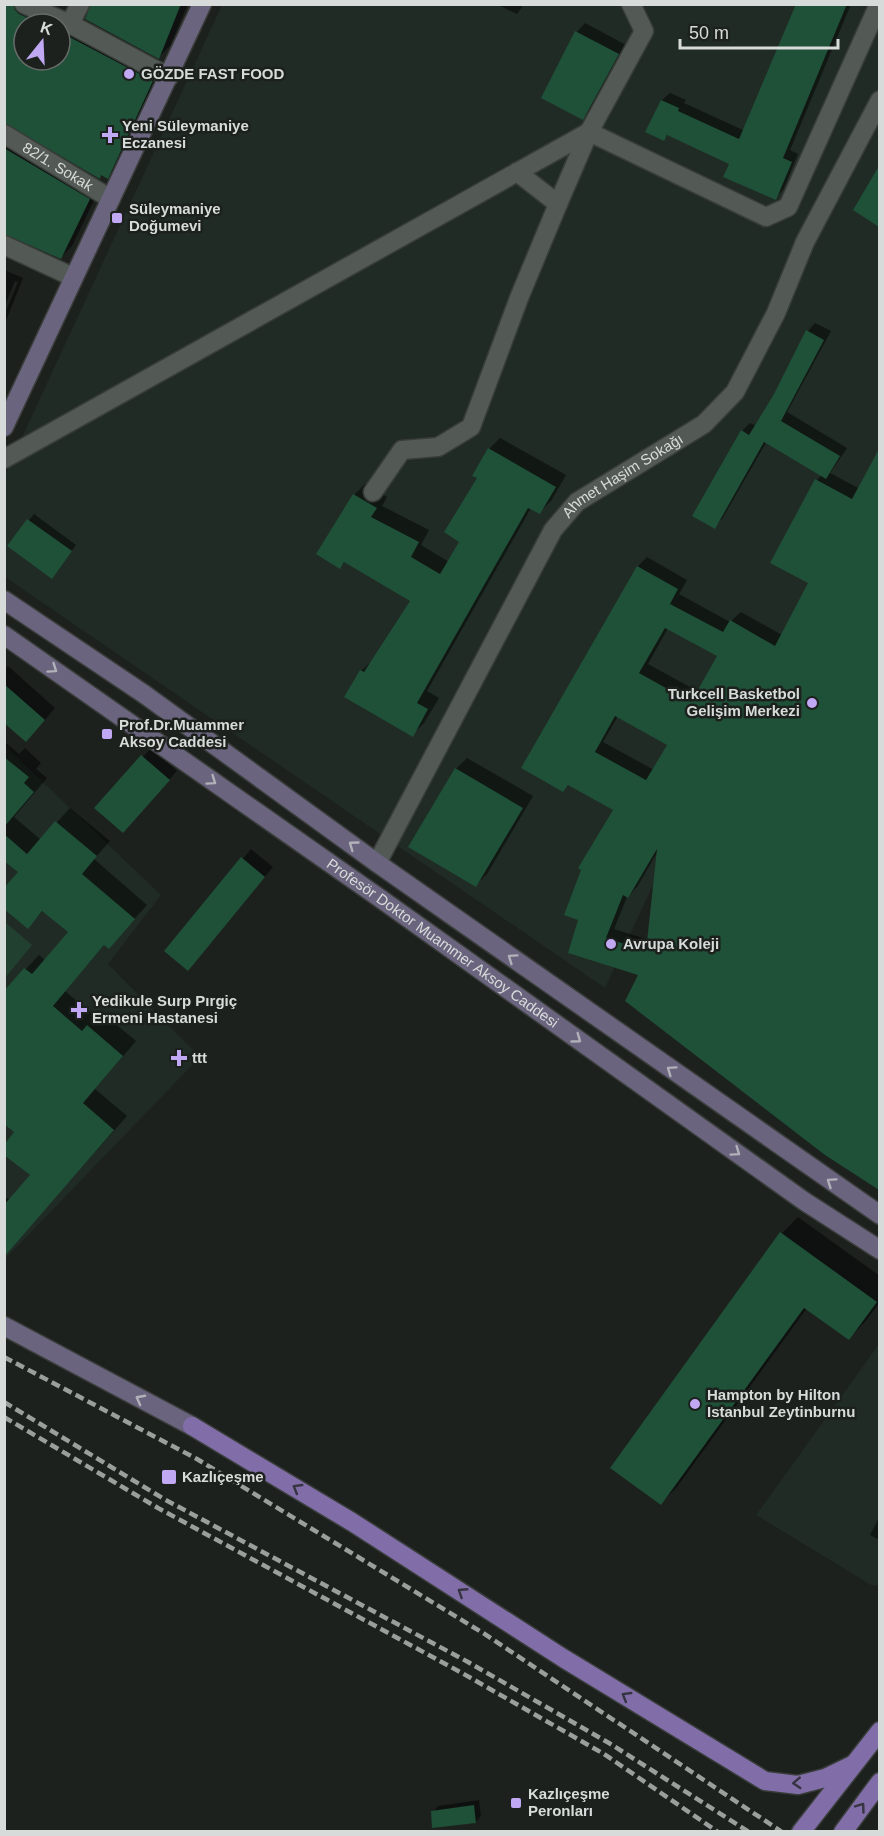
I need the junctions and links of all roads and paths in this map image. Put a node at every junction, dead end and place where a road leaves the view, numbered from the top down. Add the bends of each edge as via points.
1 (24, 4) edge
2 (80, 4) edge
3 (202, 4) edge
4 (632, 4) edge
5 (879, 4) edge
6 (42, 12) edge
7 (72, 20) edge
8 (72, 25) edge
9 (169, 77) junction
10 (879, 100) edge
11 (589, 132) junction
12 (4, 134) edge
13 (517, 172) junction
14 (111, 199) junction
15 (558, 204) junction
16 (4, 245) edge
17 (73, 277) junction
18 (4, 427) edge
19 (4, 459) edge
20 (373, 492) dead end
21 (4, 600) edge
22 (4, 635) edge
23 (377, 863) junction
24 (879, 1215) edge
25 (879, 1250) edge
26 (4, 1326) edge
27 (879, 1731) edge
28 (852, 1766) junction
29 (879, 1782) edge
30 (801, 1832) edge
31 (843, 1832) edge

1 - 6 street
2 - 7 street
3 - 9 main road
4 - 11 street via 644,31
5 - 11 street via 788,207 766,218
8 - 9 street
9 - 14 main road
10 - 23 street, Ahmet Haşim Sokağı via 805,242 776,313 735,393 704,424 577,502 553,530
11 - 13 street
11 - 15 street
12 - 14 street, 82/1. Sokak
13 - 15 street
13 - 19 street
14 - 17 main road
15 - 20 street via 471,427 438,447 402,450
16 - 17 street
17 - 18 main road
23 -> 21 main road, Profesör Doktor Muammer Aksoy Caddesi via 144,694
22 -> 25 main road, Profesör Doktor Muammer Aksoy Caddesi via 804,1201
24 -> 23 main road, Profesör Doktor Muammer Aksoy Caddesi
28 -> 26 main road via 798,1785 765,1781 563,1658 352,1521 192,1426
27 - 28 main road
28 - 30 main road
31 -> 29 main road

